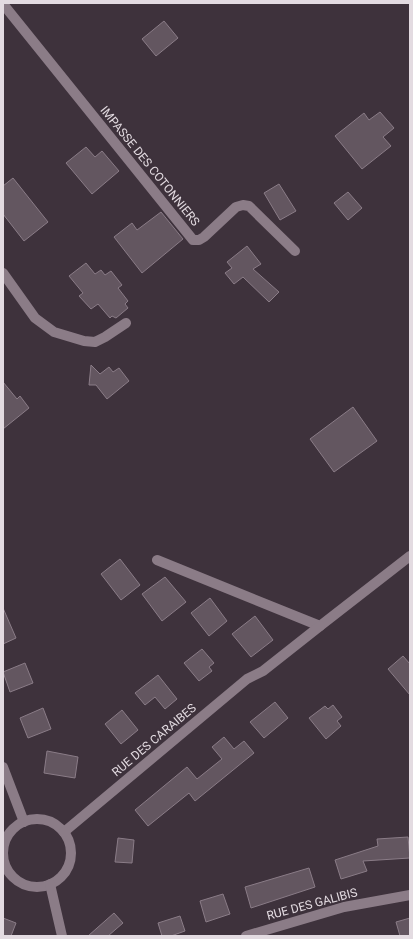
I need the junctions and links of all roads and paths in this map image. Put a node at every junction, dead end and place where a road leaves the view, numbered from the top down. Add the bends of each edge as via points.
1 (3, 4) edge
2 (295, 251) dead end
3 (3, 273) edge
4 (126, 323) dead end
5 (157, 560) dead end
6 (408, 561) edge
7 (320, 626) junction
8 (3, 767) edge
9 (24, 822) junction
10 (64, 832) junction
11 (6, 874) edge
12 (50, 884) junction
13 (410, 895) edge
14 (62, 936) edge
15 (246, 936) edge

1 - 2 street, IMPASSE DES COTONNIERS via 193,240 204,237 236,207 243,204 249,206
3 - 4 street via 35,318 54,332 95,342
5 - 7 street
6 - 7 street, RUE DES CARAIBES via 396,567
7 - 10 street, RUE DES CARAIBES via 263,671 247,679
8 - 9 street
9 - 10 street via 32,819 50,821
9 - 11 street via 14,828 3,849
10 - 12 street via 70,843 68,867
11 - 12 street via 22,884
12 - 14 street
13 - 15 street, RUE DES GALIBIS via 344,907

